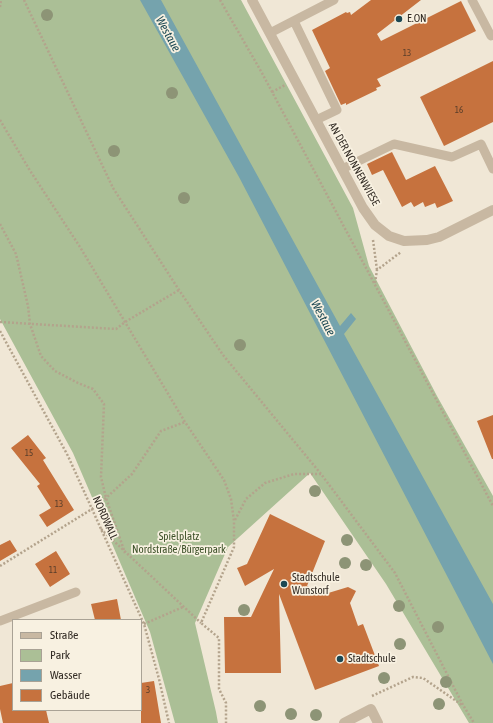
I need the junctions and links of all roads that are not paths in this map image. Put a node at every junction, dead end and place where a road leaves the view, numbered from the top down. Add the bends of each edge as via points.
1 (252, 0) edge
2 (334, 0) edge
3 (472, 0) edge
4 (294, 21) junction
5 (270, 33) junction
6 (490, 36) dead end
7 (316, 120) junction
8 (342, 169) junction
9 (493, 169) edge
10 (493, 210) edge
11 (76, 592) dead end
12 (0, 621) edge
13 (344, 723) edge
14 (378, 723) edge

1 - 5 street, AN DER NONNENWIESE
2 - 4 lane
3 - 6 lane
4 - 5 lane
4 - 7 lane via 337,110
5 - 7 street, AN DER NONNENWIESE
7 - 8 street, AN DER NONNENWIESE
8 - 9 lane via 394,144 452,157 481,144
8 - 10 street, AN DER NONNENWIESE via 374,225 389,236 404,241 439,237
11 - 12 lane
13 - 14 street via 371,709

